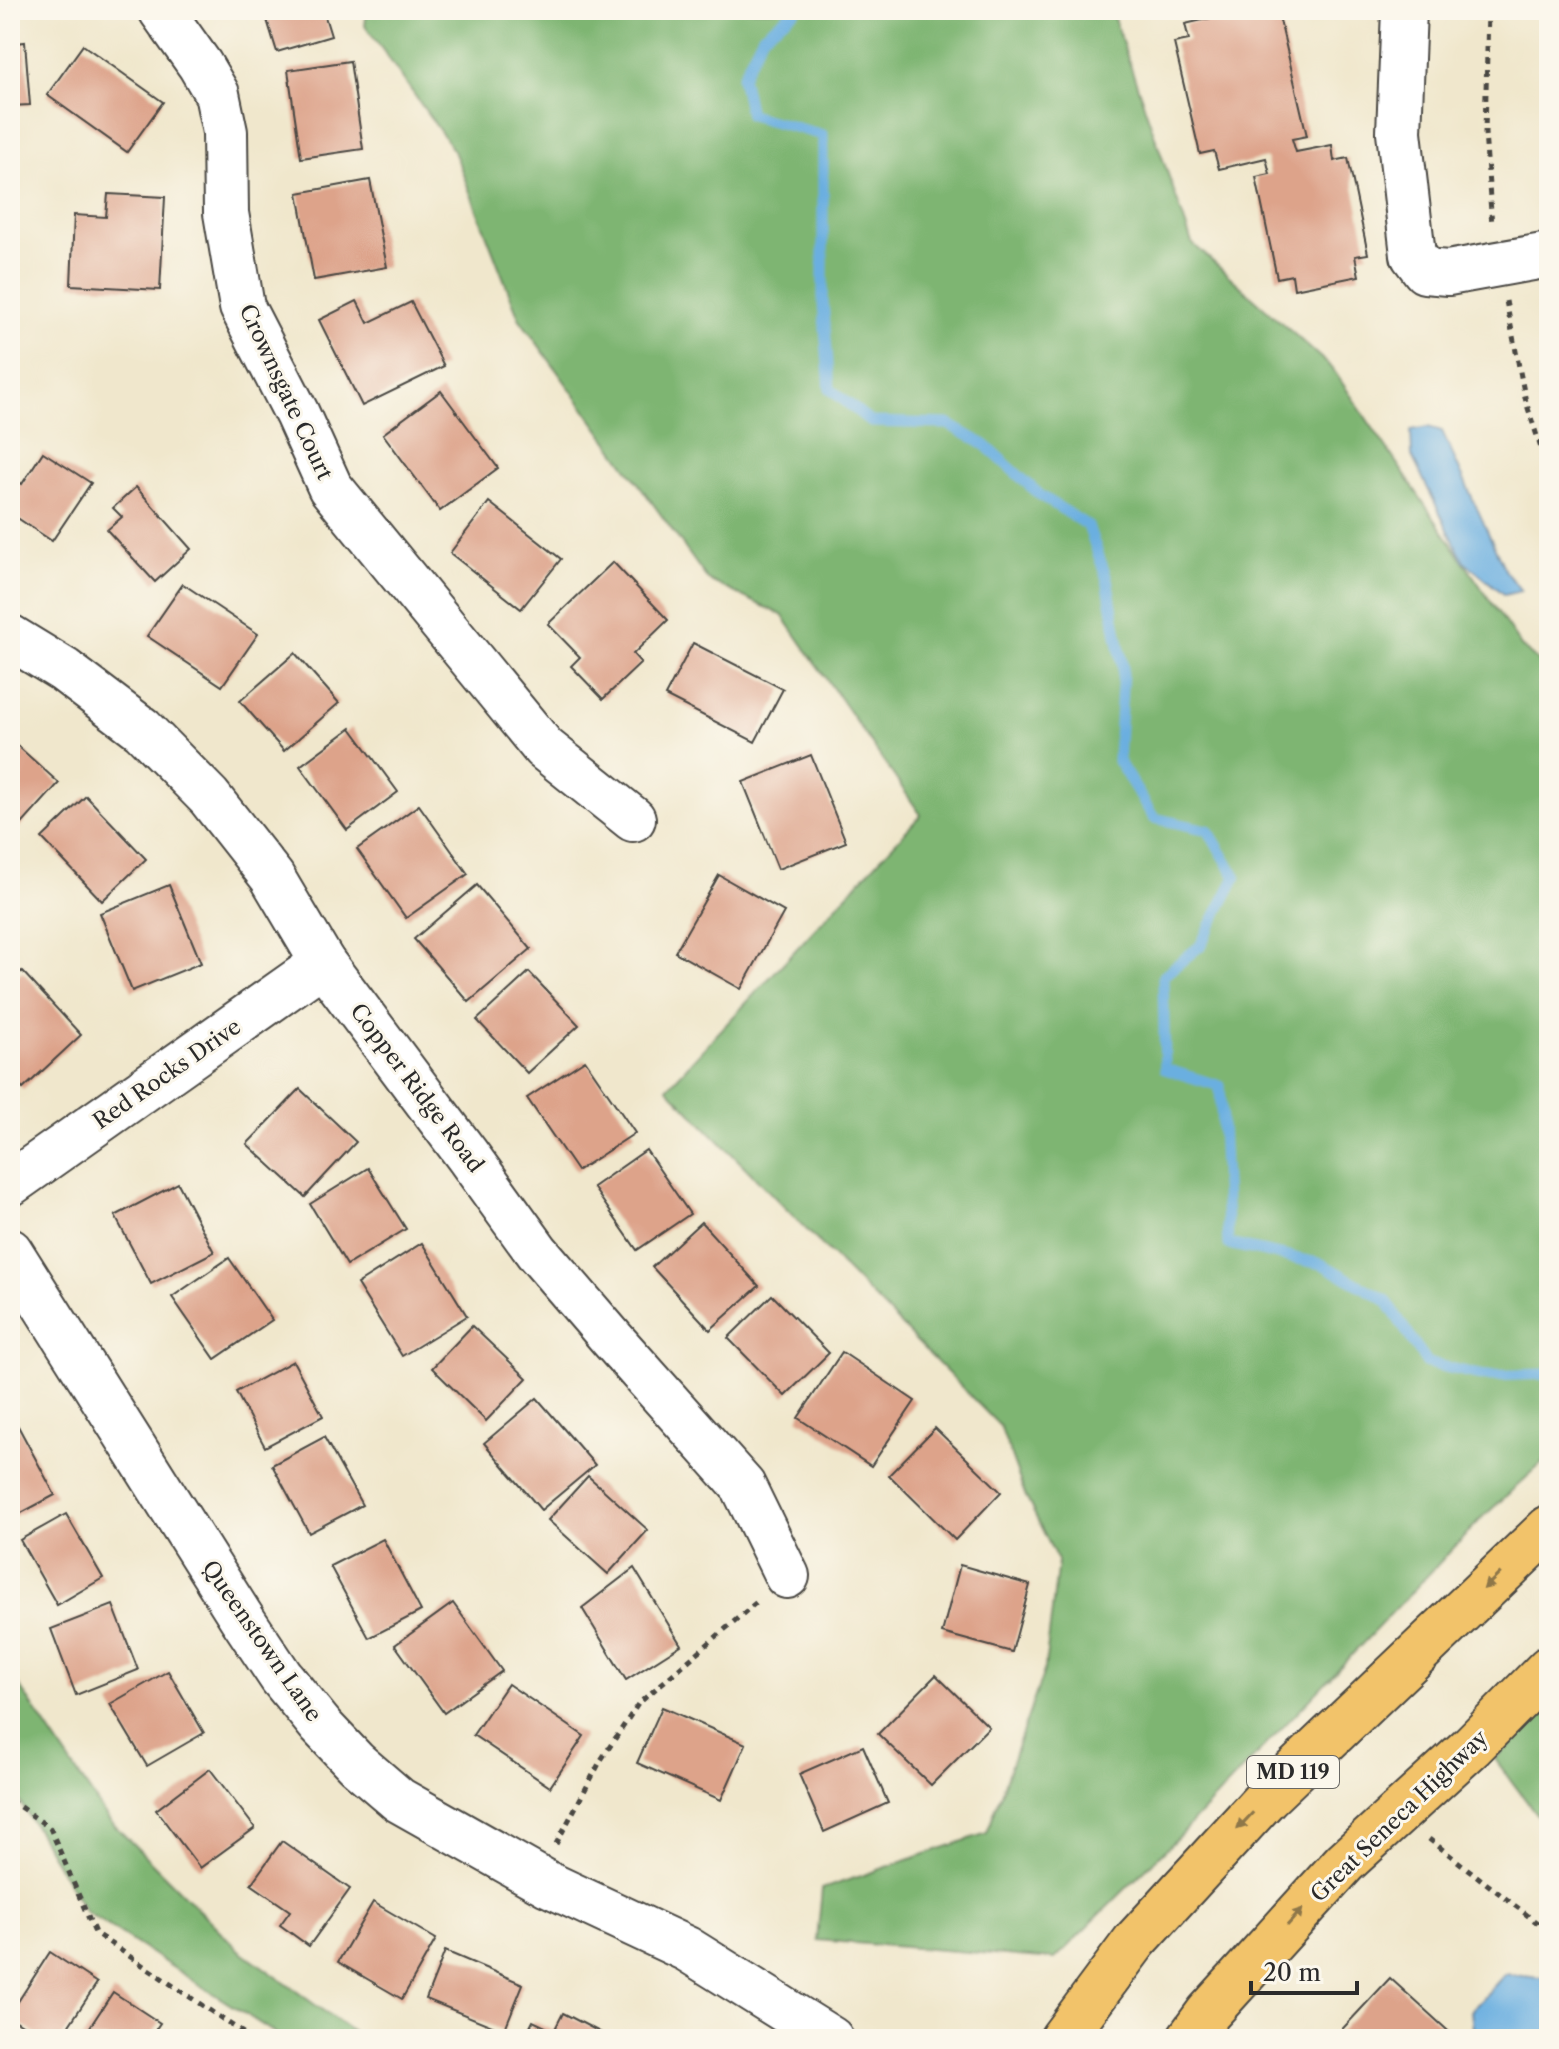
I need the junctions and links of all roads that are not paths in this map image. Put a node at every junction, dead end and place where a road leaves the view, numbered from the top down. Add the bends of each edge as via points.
1 (161, 10) edge
2 (1404, 10) edge
3 (1549, 255) edge
4 (10, 637) edge
5 (633, 819) dead end
6 (323, 963) junction
7 (10, 1184) edge
8 (10, 1251) edge
9 (1549, 1528) edge
10 (787, 1576) road end
11 (1549, 1668) edge
12 (831, 2039) edge
13 (1062, 2039) edge
14 (1189, 2039) edge

1 - 5 street, Crownsgate Court via 217,94 225,132 226,213 242,307 330,487 544,748
2 - 3 street via 1399,132 1413,255 1425,271 1448,273
4 - 6 street, Copper Ridge Road via 142,729 209,797 272,877
6 - 7 street, Red Rocks Drive
6 - 10 street, Copper Ridge Road via 537,1252 743,1486
8 - 12 street, Queenstown Lane via 281,1677 356,1763 399,1800 538,1878 687,1949
9 -> 13 main road, MD 119 via 1267,1797 1135,1941
14 -> 11 main road, Great Seneca Highway via 1345,1862

